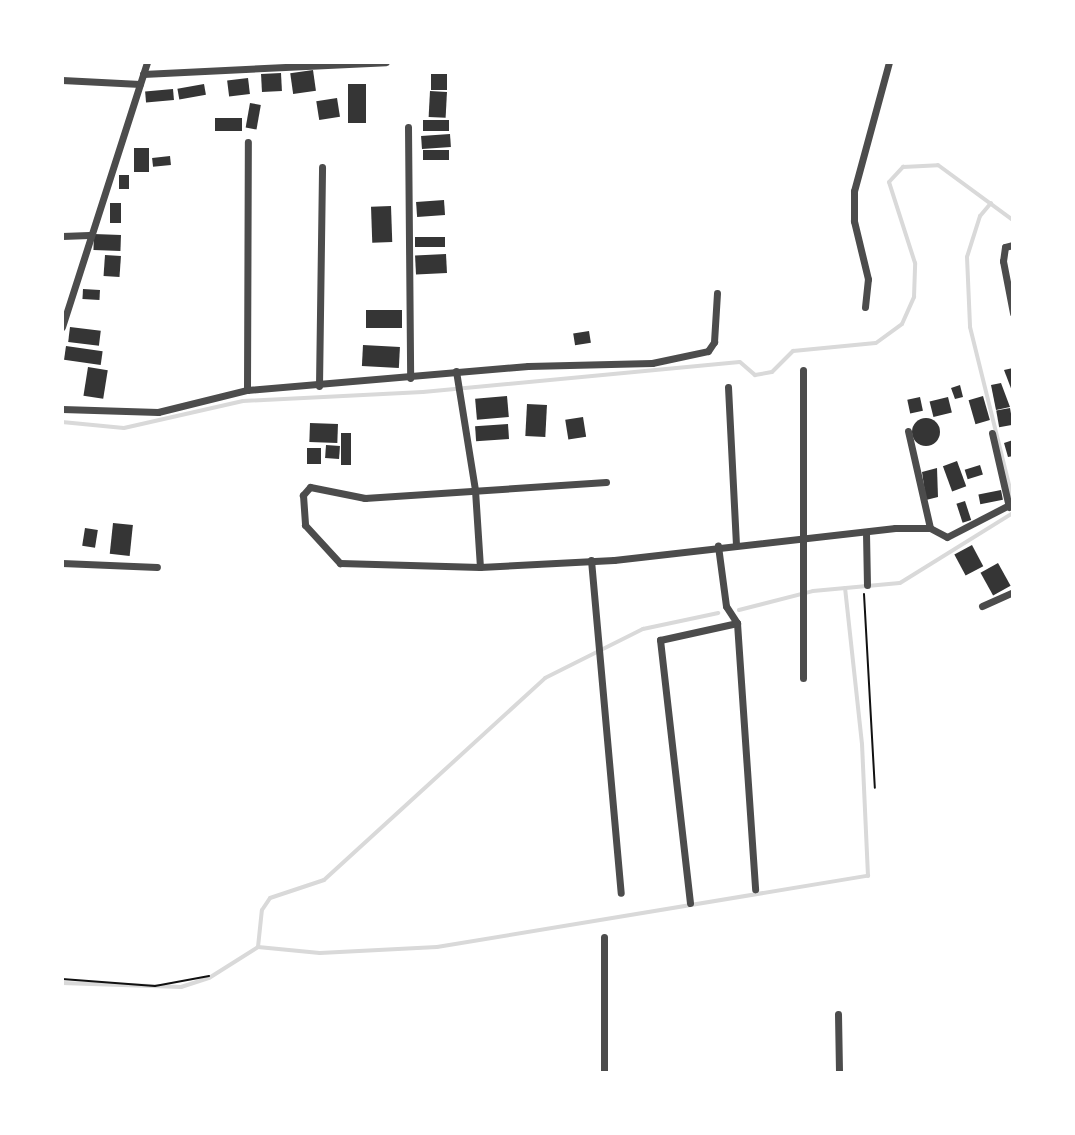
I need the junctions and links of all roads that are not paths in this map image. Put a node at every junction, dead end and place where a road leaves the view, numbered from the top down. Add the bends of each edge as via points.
1 (147, 62) edge
2 (386, 62) edge
3 (889, 62) edge
4 (143, 74) junction
5 (62, 80) edge
6 (140, 84) junction
7 (408, 127) dead end
8 (248, 142) dead end
9 (322, 167) dead end
10 (89, 235) junction
11 (62, 236) edge
12 (1013, 245) edge
13 (717, 293) dead end
14 (865, 307) dead end
15 (1013, 313) edge
16 (62, 327) edge
17 (803, 370) dead end
18 (457, 375) junction
19 (410, 378) junction
20 (319, 386) junction
21 (728, 387) dead end
22 (247, 390) junction
23 (62, 409) edge
24 (908, 431) dead end
25 (992, 433) dead end
26 (606, 482) dead end
27 (475, 490) junction
28 (1011, 505) edge
29 (930, 528) junction
30 (866, 533) junction
31 (803, 537) junction
32 (736, 544) junction
33 (718, 546) junction
34 (591, 560) junction
35 (62, 563) edge
36 (157, 567) dead end
37 (480, 567) junction
38 (867, 585) dead end
39 (1013, 592) edge
40 (982, 606) dead end
41 (737, 623) junction
42 (803, 678) dead end
43 (755, 889) dead end
44 (621, 893) dead end
45 (690, 903) dead end
46 (604, 937) dead end
47 (838, 1014) dead end
48 (604, 1073) edge
49 (839, 1073) edge

1 - 4 street
2 - 4 street
3 - 14 street via 854,191 854,221 868,279
4 - 6 street
5 - 6 street
6 - 10 street
7 - 19 street
8 - 22 street
9 - 20 street
10 - 11 street
10 - 16 street
12 - 15 street via 1005,247 1003,261
13 - 18 street via 714,342 708,351 604,368
17 - 31 street
18 - 19 street
18 - 27 street
19 - 20 street
20 - 22 street
21 - 32 street
22 - 23 street via 158,412
24 - 29 street
25 - 28 street
26 - 27 street
27 - 37 street
27 - 37 street via 351,497 317,487 303,495 307,530 320,536 332,559 365,566
28 - 29 street via 956,536
29 - 30 street
30 - 31 street
30 - 38 street
31 - 32 street
31 - 42 street
32 - 33 street
33 - 34 street
33 - 41 street via 726,606
34 - 37 street
34 - 44 street
35 - 36 street
39 - 40 street
41 - 43 street
41 - 45 street via 660,640
46 - 48 street
47 - 49 street

